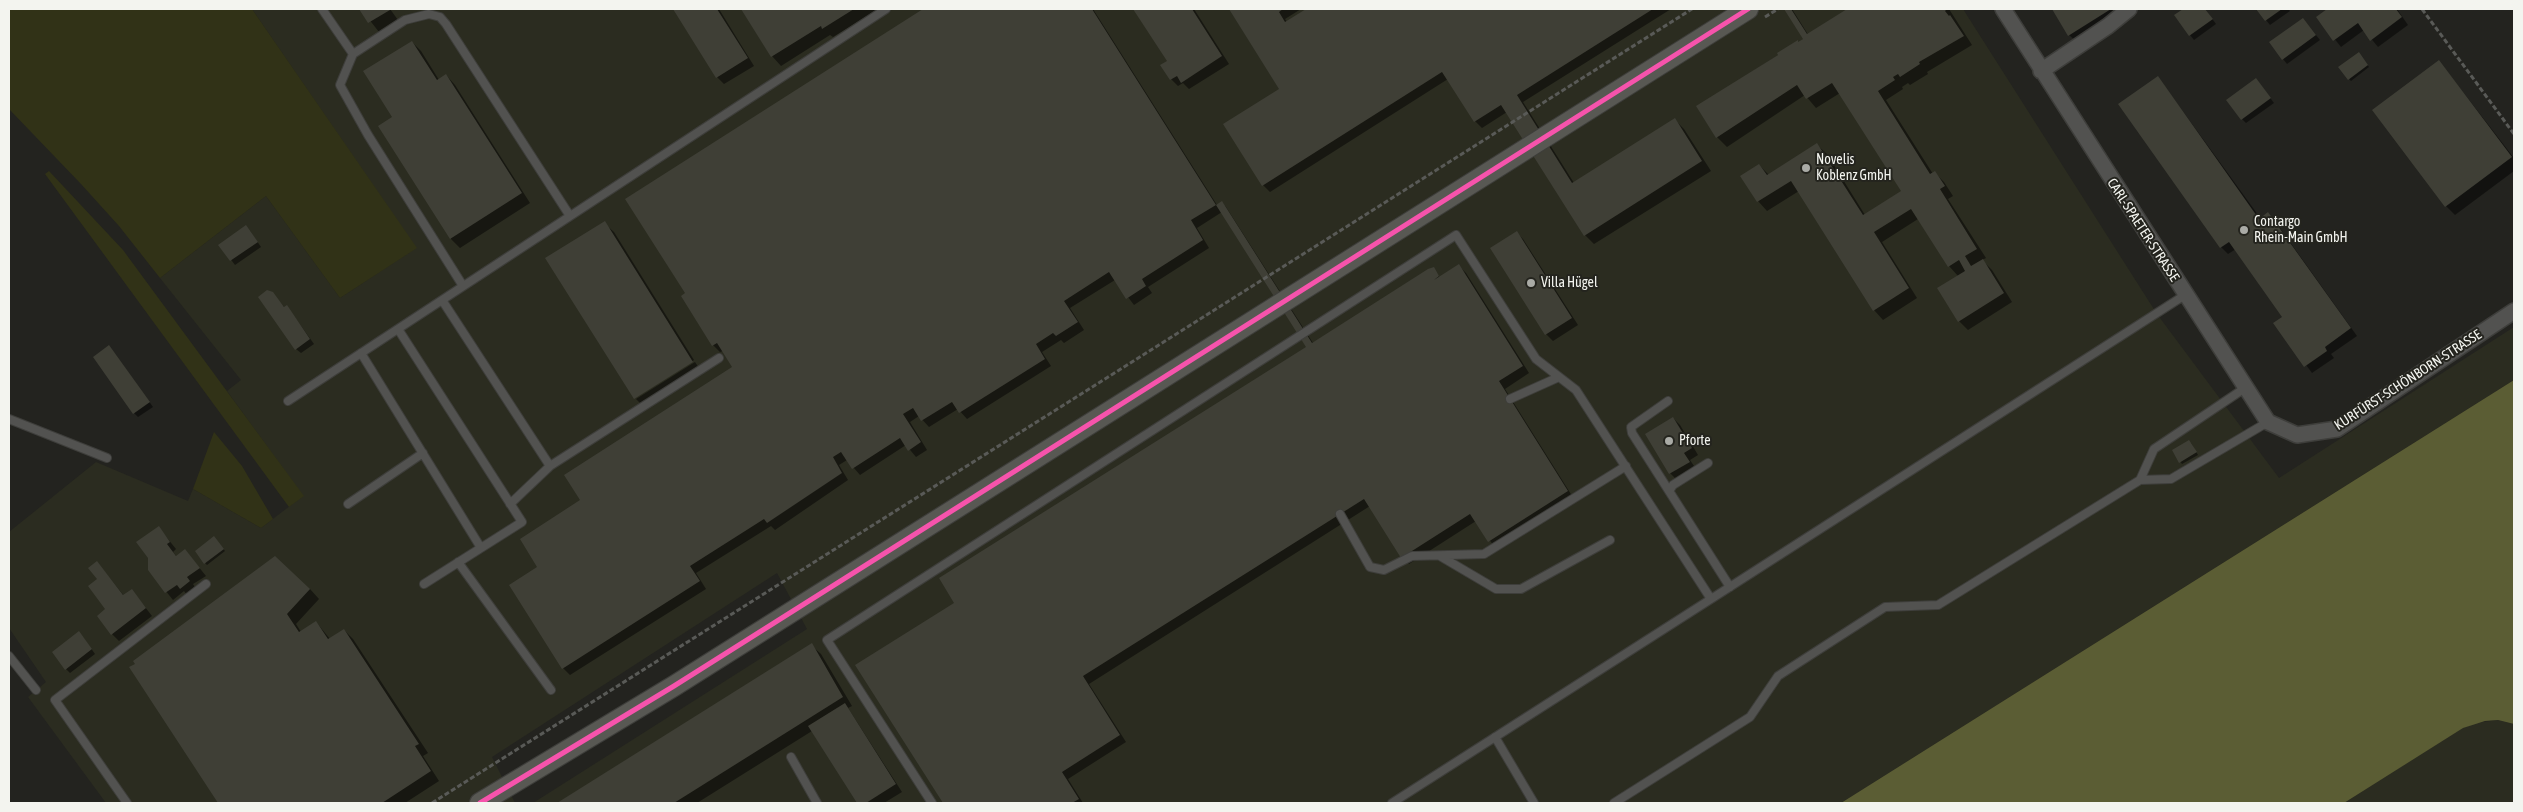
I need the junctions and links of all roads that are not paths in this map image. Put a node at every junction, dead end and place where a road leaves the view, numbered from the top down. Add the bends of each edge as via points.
1 (322, 9) edge
2 (886, 9) edge
3 (1748, 9) edge
4 (2003, 9) edge
5 (2128, 9) edge
6 (353, 54) junction
7 (2041, 71) junction
8 (570, 216) junction
9 (463, 286) junction
10 (2185, 295) junction
11 (442, 300) junction
12 (2514, 311) edge
13 (398, 329) junction
14 (361, 353) junction
15 (720, 358) dead end
16 (1559, 377) junction
17 (2245, 388) junction
18 (1510, 400) dead end
19 (288, 401) dead end
20 (1668, 401) dead end
21 (9, 419) edge
22 (2268, 422) junction
23 (423, 453) junction
24 (107, 458) dead end
25 (1708, 463) dead end
26 (550, 466) junction
27 (1626, 466) junction
28 (2140, 480) junction
29 (1669, 491) junction
30 (348, 504) dead end
31 (510, 504) junction
32 (1340, 514) dead end
33 (1610, 540) dead end
34 (481, 548) junction
35 (1440, 556) junction
36 (458, 562) junction
37 (206, 584) dead end
38 (424, 584) dead end
39 (1730, 587) junction
40 (1711, 599) junction
41 (9, 656) edge
42 (36, 690) dead end
43 (551, 690) dead end
44 (1495, 737) junction
45 (790, 757) dead end
46 (127, 803) edge
47 (480, 803) edge
48 (817, 803) edge
49 (932, 803) edge
50 (1392, 803) edge
51 (1534, 803) edge
52 (1614, 803) edge

1 - 6 lane
2 - 8 lane
3 - 47 main road via 674,686
4 - 7 street, CARL-SPAETER-STRASSE
5 - 7 street
6 - 8 lane via 405,20 429,14 440,17
6 - 9 lane via 340,85
7 - 10 street, CARL-SPAETER-STRASSE
8 - 9 lane
9 - 11 lane
10 - 17 street, CARL-SPAETER-STRASSE
10 - 39 lane
11 - 13 lane
11 - 26 lane
12 - 22 street, KURFÜRST-SCHÖNBORN-STRASSE via 2337,429 2298,435
13 - 14 lane
13 - 31 lane
14 - 19 lane
14 - 23 lane
15 - 26 lane
16 - 18 lane
16 - 27 lane via 1576,390
16 - 49 lane via 1536,359 1456,236 827,640
17 - 22 street, CARL-SPAETER-STRASSE
17 - 28 lane via 2154,449
20 - 29 lane via 1631,427
21 - 24 lane
22 - 28 lane via 2171,478
23 - 30 lane
23 - 34 lane
25 - 29 lane via 1673,484
26 - 31 lane
27 - 35 lane via 1484,554
27 - 40 lane
28 - 52 lane via 1938,605 1885,607 1778,676 1750,717
29 - 39 lane
31 - 34 lane via 522,522
32 - 35 lane via 1370,566 1384,570 1412,556
33 - 35 lane via 1521,589 1496,589
34 - 36 lane
36 - 38 lane
36 - 43 lane
37 - 46 lane via 55,700
39 - 40 lane
40 - 44 lane
41 - 42 lane
44 - 50 lane
44 - 51 lane
45 - 48 lane

